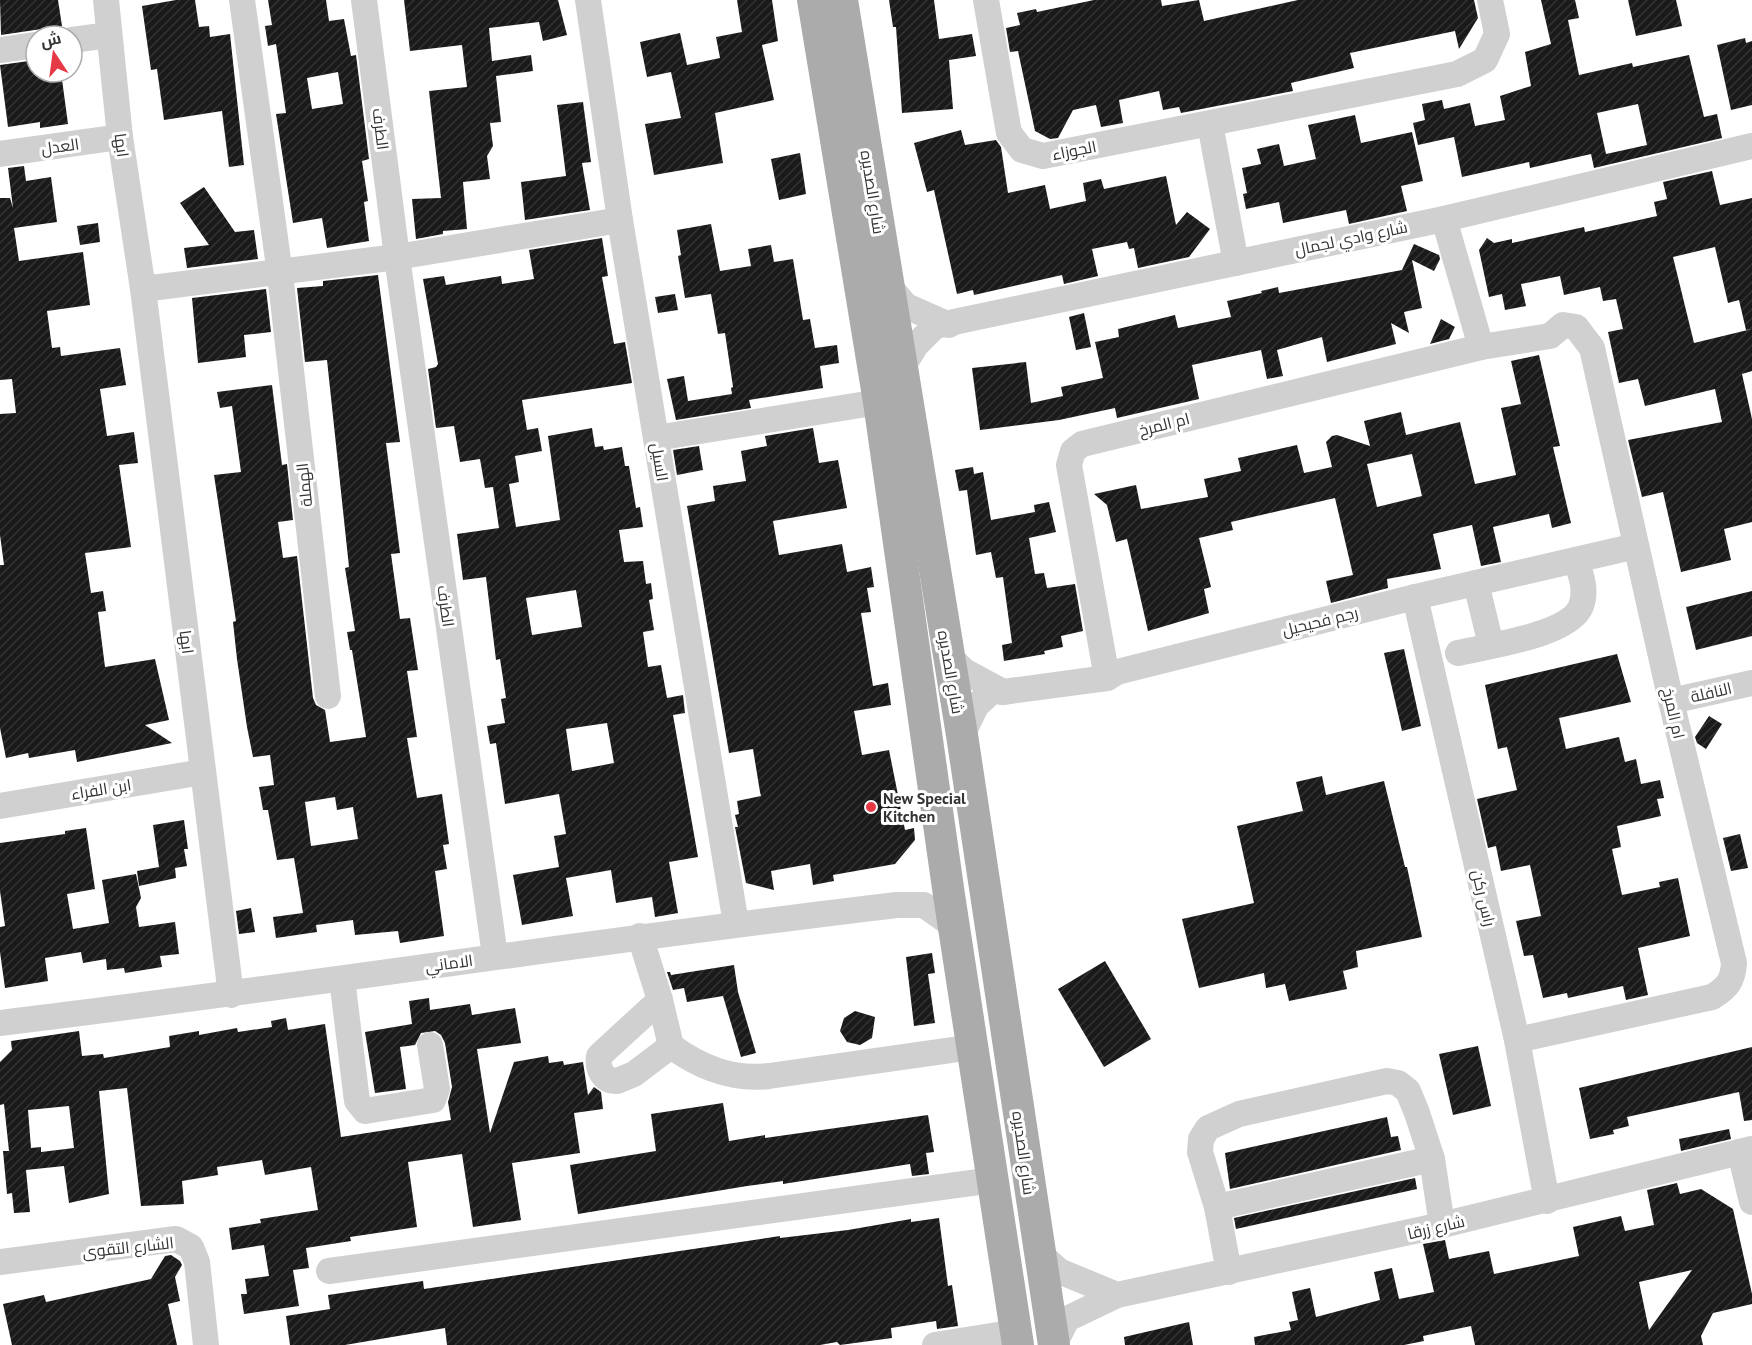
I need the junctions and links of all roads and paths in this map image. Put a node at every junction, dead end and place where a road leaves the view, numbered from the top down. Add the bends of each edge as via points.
1 (106, 0) edge
2 (242, 0) edge
3 (364, 0) edge
4 (588, 0) edge
5 (813, 0) edge
6 (842, 0) edge
7 (986, 0) edge
8 (1490, 0) edge
9 (109, 35) junction
10 (84, 38) edge
11 (24, 47) edge
12 (0, 50) edge
13 (1210, 124) junction
14 (120, 137) junction
15 (1752, 146) edge
16 (0, 154) edge
17 (1444, 219) junction
18 (620, 220) junction
19 (397, 257) junction
20 (1236, 263) junction
21 (280, 274) junction
22 (888, 285) junction
23 (143, 289) junction
24 (949, 325) junction
25 (1481, 347) junction
26 (902, 368) junction
27 (879, 402) junction
28 (656, 438) junction
29 (1636, 546) junction
30 (1576, 560) junction
31 (1476, 583) junction
32 (1414, 597) junction
33 (1491, 645) junction
34 (1458, 653) dead end
35 (947, 654) junction
36 (1107, 678) junction
37 (1752, 683) edge
38 (1003, 692) junction
39 (328, 696) dead end
40 (1671, 701) junction
41 (962, 735) junction
42 (203, 772) junction
43 (0, 806) edge
44 (946, 867) junction
45 (897, 905) junction
46 (736, 924) junction
47 (955, 927) junction
48 (640, 936) junction
49 (495, 956) junction
50 (342, 979) junction
51 (231, 995) junction
52 (660, 1000) junction
53 (0, 1023) edge
54 (1517, 1040) junction
55 (430, 1045) dead end
56 (671, 1046) junction
57 (973, 1047) junction
58 (1746, 1150) edge
59 (1432, 1159) junction
60 (993, 1180) junction
61 (1547, 1201) junction
62 (1752, 1202) edge
63 (1217, 1207) junction
64 (1442, 1226) junction
65 (1038, 1252) junction
66 (0, 1262) edge
67 (329, 1271) dead end
68 (1229, 1272) junction
69 (1117, 1295) junction
70 (1017, 1338) edge
71 (206, 1345) edge
72 (935, 1345) edge
73 (1054, 1345) edge

1 - 9 street, ابها
2 - 21 street, الهملة
3 - 19 street, الطرف
4 - 18 street, السيل
5 - 27 main road, شارع الصديره
6 - 22 main road, شارع الصديره
7 - 13 street, الجوزاء via 1009,133 1022,150 1043,156
8 - 13 street, الجوزاء via 1497,34 1485,60 1457,74
9 - 10 street
9 - 14 street, ابها
11 - 12 street
13 - 20 street
14 - 16 street, العدل
14 - 23 street, ابها
15 - 17 street, شارع وادي لجمال
17 - 20 street, شارع وادي لجمال
17 - 25 street
18 - 19 street
18 - 28 street, السيل
19 - 21 street
19 - 49 street, الطرف
20 - 24 street, شارع وادي لجمال
21 - 23 street
21 - 39 street, الهملة
22 - 24 street via 906,306
22 - 26 main road, شارع الصديره
23 - 42 street, ابها
24 - 26 street, شارع وادي لجمال via 935,326 925,335
25 - 29 street, ام المرخ via 1550,336 1563,325 1576,327 1585,336 1592,348
25 - 36 street, ام المرخ via 1082,444 1073,452 1069,465
26 - 35 main road, شارع الصديره
27 - 28 street
27 - 44 main road, شارع الصديره
28 - 46 street, السيل
29 - 30 street, رجم فحيحيل
29 - 40 street, ام المرخ
30 - 31 street, رجم فحيحيل
30 - 33 street via 1584,594 1574,617 1552,629
31 - 32 street, رجم فحيحيل
31 - 33 street
32 - 36 street, رجم فحيحيل via 1117,672
32 - 54 street, راس ركن
33 - 34 street
35 - 38 street via 964,671
35 - 41 main road, شارع الصديره
36 - 38 street, رجم فحيحيل
37 - 40 street, النافلة
38 - 41 street, رجم فحيحيل via 993,690 984,697 970,715
40 - 54 street, ام المرخ via 1734,963 1733,978 1712,997
41 - 65 main road, شارع الصديره
42 - 43 street, ابن الفراء
42 - 51 street, ابها
44 - 45 street, الاماني via 920,894
44 - 47 main road, شارع الصديره
45 - 46 street, الاماني
45 - 47 street, الاماني via 924,905
46 - 48 street, الاماني
47 - 57 main road, شارع الصديره
48 - 49 street, الاماني
48 - 52 street
49 - 50 street, الاماني
50 - 51 street, الاماني
50 - 55 street via 357,1101 365,1111 433,1100 437,1089
51 - 53 street, الاماني
52 - 56 street
52 - 56 street via 599,1056 599,1069 603,1076 617,1081 634,1074
54 - 61 street, راس ركن
56 - 57 street via 725,1076 747,1079
57 - 60 main road, شارع الصديره
58 - 61 street, شارع زرقا
58 - 62 street
59 - 63 street
59 - 63 street via 1408,1091 1398,1083 1387,1081 1239,1114 1208,1128 1201,1138 1200,1152
59 - 64 street
60 - 67 street
60 - 70 main road, شارع الصديره
61 - 64 street, شارع زرقا
63 - 68 street
64 - 68 street, شارع زرقا
65 - 69 street via 1059,1271
65 - 73 main road, شارع الصديره
66 - 71 street, الشارع التقوى via 176,1239 190,1247 197,1262
68 - 69 street, شارع زرقا
69 - 73 street, شارع زرقا via 1067,1319
70 - 72 street

